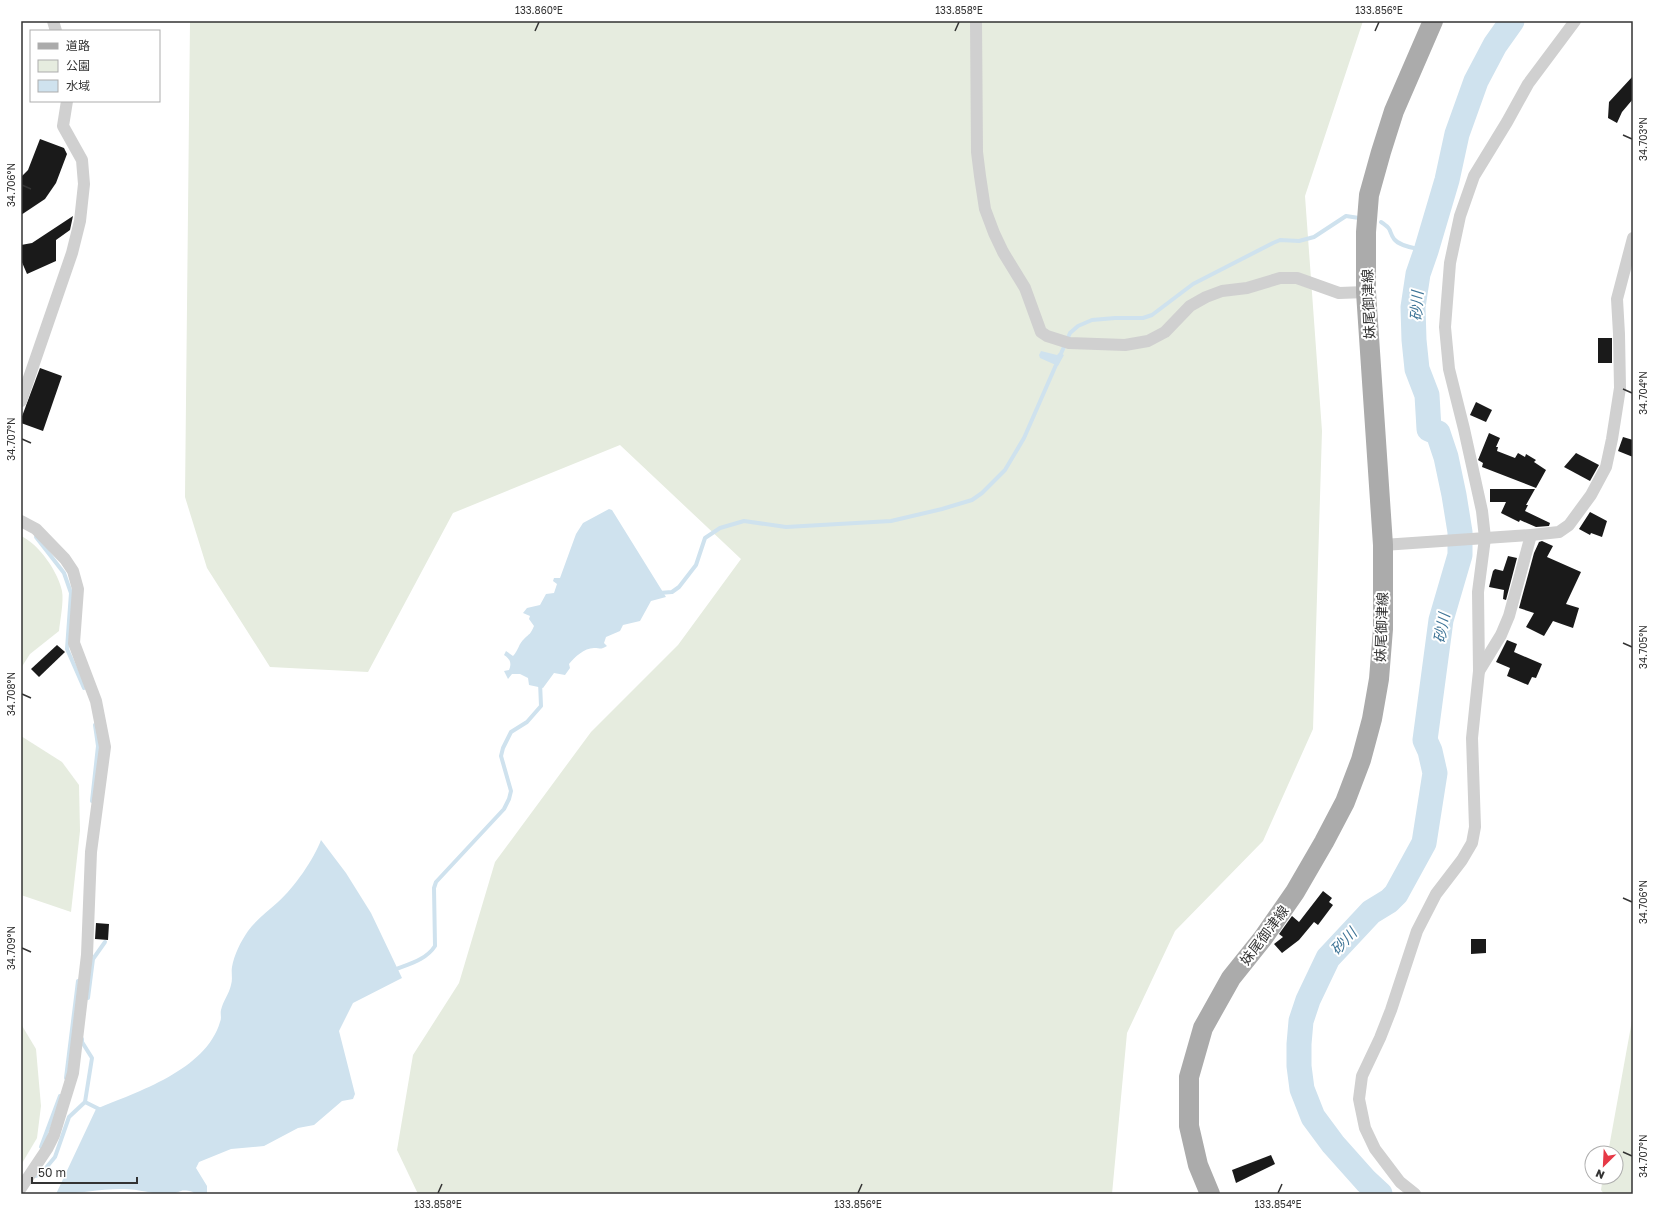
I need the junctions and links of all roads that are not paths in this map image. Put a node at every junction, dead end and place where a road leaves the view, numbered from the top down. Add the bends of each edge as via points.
1 (976, 21) edge
2 (1433, 21) edge
3 (1575, 21) edge
4 (67, 102) edge
5 (1633, 238) edge
6 (1366, 292) junction
7 (21, 401) edge
8 (21, 521) edge
9 (1531, 535) junction
10 (1482, 538) junction
11 (1383, 545) junction
12 (1479, 670) junction
13 (21, 1188) edge
14 (1210, 1194) edge
15 (1415, 1194) edge

1 - 6 street via 978,152 985,209 1003,252 1025,288 1041,332 1066,343 1125,345 1148,341 1165,332 1190,306 1206,297 1280,278 1297,278 1339,293
2 - 6 main road, 妹尾御津線 via 1394,111 1369,195
3 - 10 street via 1528,84 1474,176 1460,216 1450,263 1445,327 1449,369 1482,511
4 - 7 street via 63,126 82,160 84,184 80,221 72,253
5 - 9 street via 1617,299 1620,388 1606,467 1591,495 1569,525 1559,532
6 - 11 main road, 妹尾御津線
8 - 13 street via 36,529 73,571 78,590 74,643 96,701 105,747 91,852 87,955 73,1073 54,1136
9 - 10 street
9 - 12 street via 1509,616 1501,635
10 - 11 street
10 - 12 street via 1478,592
11 - 14 main road, 妹尾御津線 via 1383,629 1379,679 1361,760 1345,802 1295,892 1231,978 1203,1028 1189,1077 1189,1126 1198,1165
12 - 15 street via 1472,738 1475,827 1472,843 1436,894 1417,931 1391,1010 1362,1076 1359,1099 1365,1128 1375,1149 1400,1182

